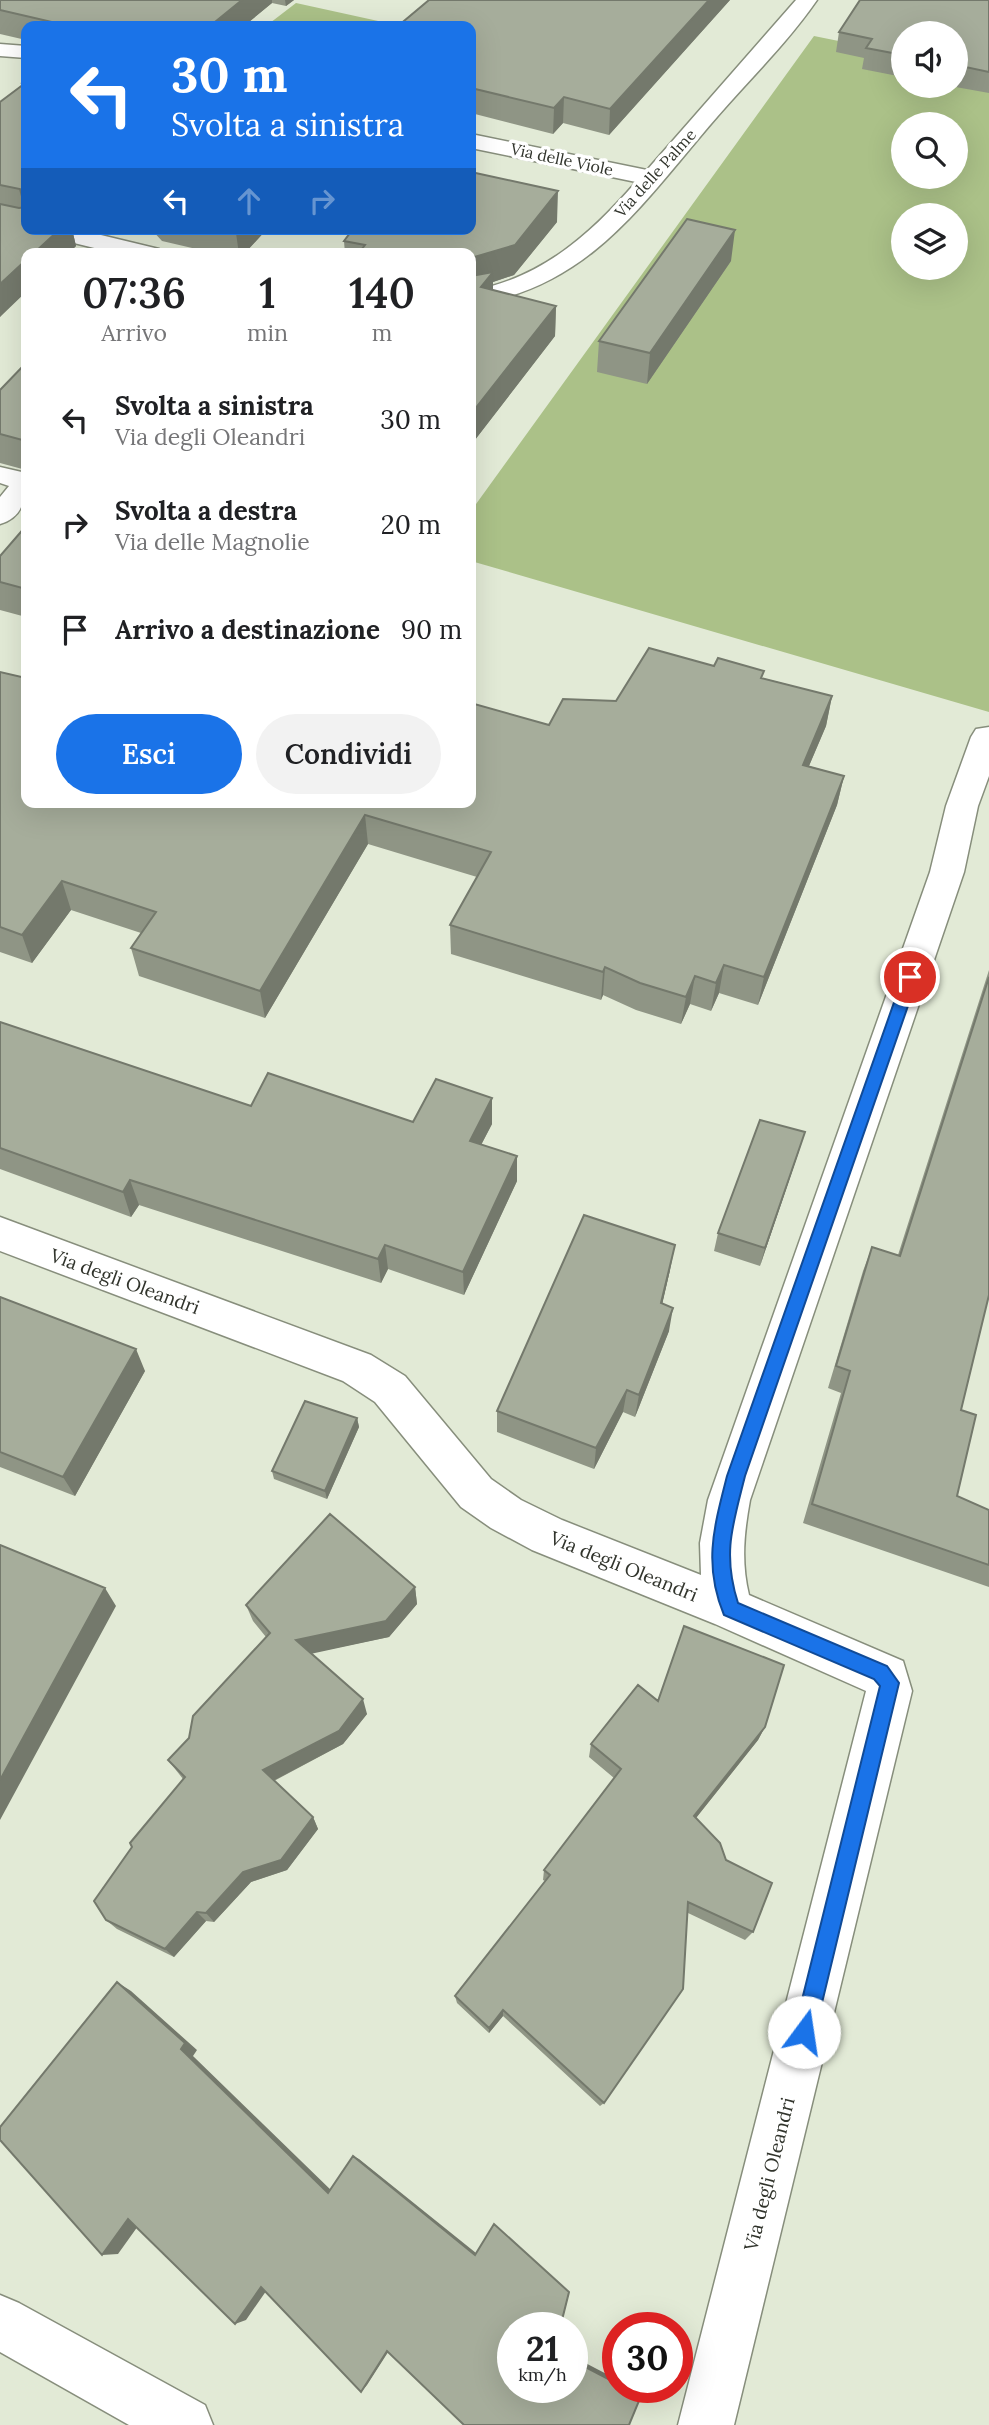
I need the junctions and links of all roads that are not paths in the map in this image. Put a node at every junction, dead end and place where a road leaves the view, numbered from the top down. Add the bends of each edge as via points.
1 (807, 0) edge
2 (0, 50) edge
3 (21, 52) edge
4 (476, 142) edge
5 (652, 178) junction
6 (70, 235) edge
7 (125, 248) edge
8 (476, 297) edge
9 (0, 475) edge
10 (21, 482) edge
11 (21, 489) edge
12 (0, 515) edge
13 (987, 737) dead end
14 (0, 1234) edge
15 (731, 1609) junction
16 (0, 2322) edge
17 (185, 2425) edge
18 (706, 2425) edge

1 - 5 street, Via delle Palme
2 - 3 street
4 - 5 street, Via delle Viole
5 - 8 street, Via delle Palme via 593,242 567,262 514,289
6 - 7 street
9 - 10 street
11 - 12 street
13 - 15 street via 962,806 947,872 729,1500 720,1540 721,1577
14 - 15 street, Via degli Oleandri via 374,1376 477,1493 506,1514
15 - 18 street, Via degli Oleandri via 880,1672 890,1683
16 - 17 street

